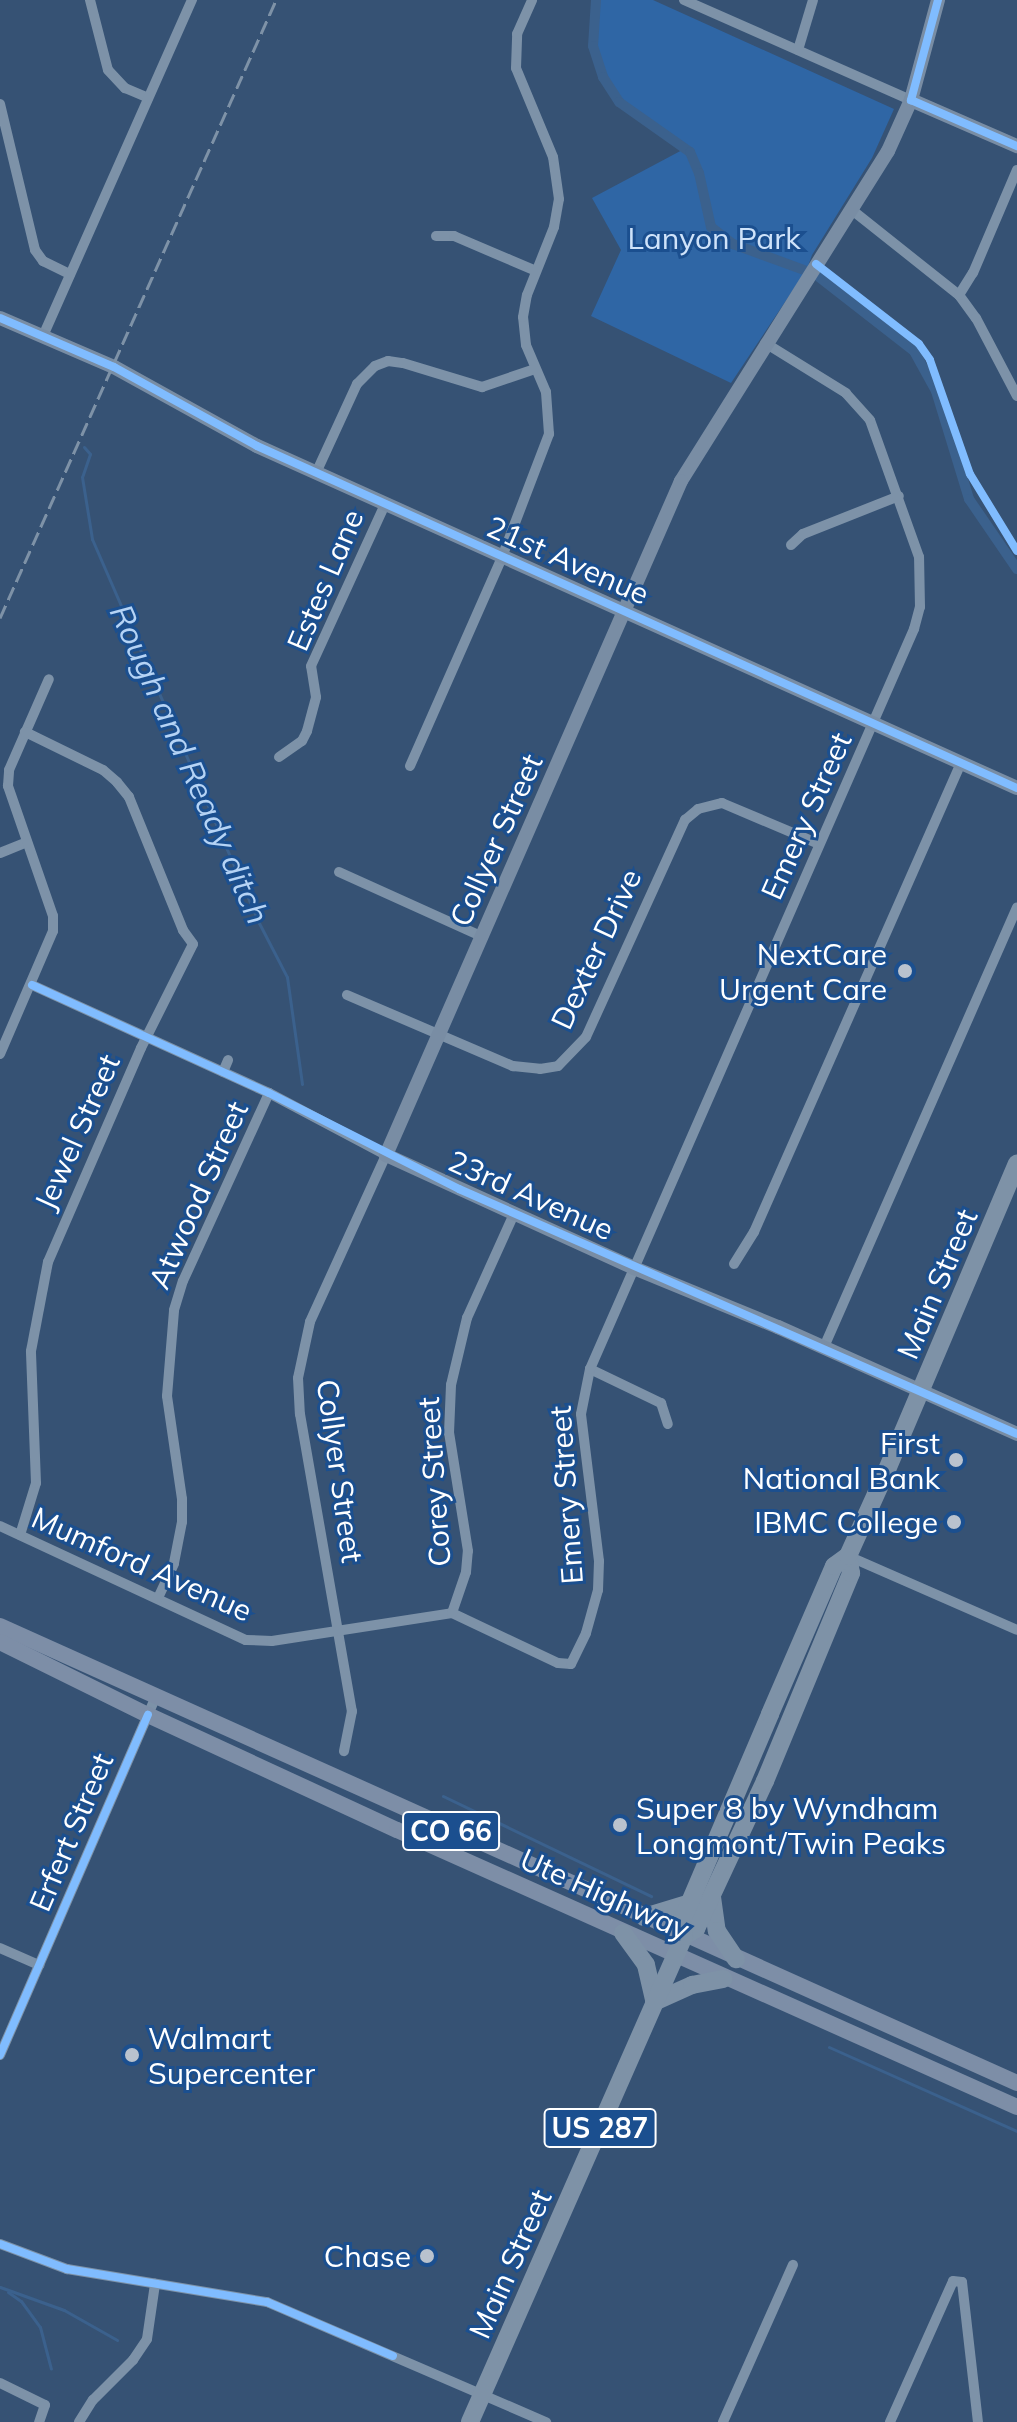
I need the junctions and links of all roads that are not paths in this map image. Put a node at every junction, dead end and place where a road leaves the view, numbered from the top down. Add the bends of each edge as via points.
1 (90, 0) edge
2 (192, 0) edge
3 (532, 0) edge
4 (684, 0) edge
5 (813, 0) edge
6 (938, 0) edge
7 (798, 50) junction
8 (148, 98) junction
9 (911, 100) junction
10 (0, 104) edge
11 (1017, 146) edge
12 (1017, 170) edge
13 (852, 210) junction
14 (436, 236) dead end
15 (536, 271) junction
16 (70, 274) junction
17 (959, 295) junction
18 (0, 318) edge
19 (43, 336) junction
20 (765, 343) junction
21 (535, 369) junction
22 (1017, 396) edge
23 (316, 473) junction
24 (899, 496) junction
25 (385, 504) junction
26 (791, 545) dead end
27 (502, 557) junction
28 (622, 610) junction
29 (49, 679) dead end
30 (872, 723) junction
31 (25, 732) junction
32 (279, 757) dead end
33 (961, 763) junction
34 (410, 766) dead end
35 (1017, 788) edge
36 (27, 842) junction
37 (819, 844) junction
38 (0, 853) edge
39 (339, 872) dead end
40 (1017, 908) edge
41 (483, 937) junction
42 (32, 985) junction
43 (347, 995) dead end
44 (440, 1035) junction
45 (146, 1038) junction
46 (2, 1042) edge
47 (0, 1054) edge
48 (228, 1060) dead end
49 (223, 1072) junction
50 (269, 1093) junction
51 (386, 1155) junction
52 (1017, 1164) edge
53 (514, 1214) junction
54 (734, 1264) dead end
55 (634, 1268) junction
56 (824, 1347) junction
57 (590, 1369) junction
58 (922, 1391) junction
59 (668, 1424) dead end
60 (1017, 1434) edge
61 (0, 1526) edge
62 (20, 1535) junction
63 (848, 1556) junction
64 (158, 1598) junction
65 (452, 1613) junction
66 (0, 1626) edge
67 (338, 1630) junction
68 (1017, 1630) edge
69 (0, 1642) edge
70 (155, 1698) junction
71 (148, 1715) junction
72 (344, 1751) dead end
73 (712, 1897) junction
74 (690, 1903) junction
75 (644, 1917) junction
76 (623, 1933) junction
77 (684, 1936) junction
78 (0, 1948) edge
79 (674, 1957) junction
80 (736, 1959) junction
81 (39, 1965) junction
82 (723, 1979) junction
83 (654, 2002) junction
84 (0, 2055) edge
85 (1017, 2083) edge
86 (1017, 2107) edge
87 (0, 2244) edge
88 (793, 2265) dead end
89 (155, 2284) junction
90 (0, 2383) edge
91 (483, 2395) junction
92 (39, 2422) edge
93 (79, 2422) edge
94 (470, 2422) edge
95 (546, 2422) edge
96 (723, 2422) edge
97 (890, 2422) edge
98 (978, 2422) edge

1 - 8 street via 108,70 125,88
2 - 8 street
3 - 15 street via 517,34 516,68 553,157 559,199
4 - 7 street
5 - 7 street
6 - 9 street, Collyer Street
7 - 9 street
8 - 16 street
9 - 11 street
9 - 13 street, Collyer Street
10 - 16 street via 35,250 43,261
12 - 17 street
13 - 17 street
13 - 20 street, Collyer Street
14 - 15 street via 454,236
15 - 21 street via 523,317
16 - 19 street
17 - 22 street
18 - 19 street, 21st Avenue
19 - 23 street, 21st Avenue
20 - 24 street, Emery Street via 846,393 863,410
20 - 28 street, Collyer Street via 681,481
21 - 23 street, Estes Lane via 482,387 403,363 375,366 357,384
21 - 27 street via 546,392 549,434
23 - 25 street, 21st Avenue
24 - 26 street via 803,534
24 - 30 street, Emery Street via 919,557 920,607
25 - 27 street, 21st Avenue
25 - 32 street, Estes Lane via 311,666 316,697 307,731
27 - 28 street, 21st Avenue
27 - 34 street
28 - 30 street, 21st Avenue
28 - 41 street, Collyer Street
29 - 31 street
30 - 33 street, 21st Avenue
30 - 37 street, Emery Street
31 - 36 street via 8,786
31 - 45 street, Jewel Street via 103,770 129,797 193,944
33 - 35 street, 21st Avenue
33 - 54 street via 754,1232
36 - 38 street
36 - 42 street via 53,916 53,931
37 - 44 street, Dexter Drive via 722,803 698,809 679,827 576,1052 558,1066 522,1068
37 - 55 street, Emery Street
39 - 41 street
40 - 56 street
41 - 44 street, Collyer Street
42 - 45 street, 23rd Avenue
42 - 46 street
43 - 44 street, Dexter Drive
44 - 51 street, Collyer Street
45 - 49 street, 23rd Avenue
45 - 62 street, Jewel Street via 48,1262 31,1351 36,1483
46 - 47 street
48 - 49 street
49 - 50 street, 23rd Avenue
50 - 51 street, 23rd Avenue
50 - 64 street, Atwood Street via 174,1310 167,1396 182,1522 174,1563
51 - 53 street, 23rd Avenue
51 - 67 street, Collyer Street via 310,1322 298,1378
52 - 58 highway, Main Street / US 287
53 - 55 street, 23rd Avenue
53 - 65 street, Corey Street via 467,1318 451,1385 449,1433 468,1551 464,1583
55 - 56 street, 23rd Avenue
55 - 57 street, Emery Street
56 - 58 street, 23rd Avenue
57 - 59 street via 661,1403
57 - 65 street, Emery Street via 581,1414 599,1575 593,1612 571,1664 558,1663
58 - 60 street, 23rd Avenue
58 - 63 highway, Main Street / US 287
61 - 62 street, Mumford Avenue
62 - 64 street, Mumford Avenue
63 - 68 street
63 - 73 highway, Main Street / US 287 via 851,1573
63 - 74 highway, Main Street / US 287 via 834,1566
64 - 67 street, Mumford Avenue via 246,1640
65 - 67 street, Mumford Avenue
66 - 70 main road, Ute Highway / CO 66
67 - 72 street, Collyer Street via 352,1711
69 - 71 main road, Ute Highway / CO 66
70 - 71 street, Erfert Street
70 - 75 main road, Ute Highway / CO 66
71 - 76 main road, Ute Highway / CO 66
71 - 81 street, Erfert Street
73 - 77 highway, Main Street / US 287 via 696,1929
73 - 80 highway via 717,1931
74 - 75 highway
74 - 77 highway, Main Street / US 287 via 681,1923
75 - 77 main road, Ute Highway / CO 66
76 - 79 main road, Ute Highway / CO 66
76 - 83 highway via 646,1965
77 - 79 highway, Main Street / US 287
77 - 80 main road, Ute Highway / CO 66
78 - 81 street
79 - 82 main road, Ute Highway / CO 66
79 - 83 highway, Main Street / US 287
80 - 85 main road, Ute Highway / CO 66
81 - 84 street, Erfert Street
82 - 83 highway via 692,1985
82 - 86 main road, Ute Highway / CO 66
83 - 91 highway, Main Street / US 287
87 - 89 street via 67,2269
88 - 96 street
89 - 91 street via 267,2302
89 - 93 street via 147,2339
90 - 92 street via 45,2405
91 - 94 highway, US 287
91 - 95 street
97 - 98 street via 953,2281 962,2282

